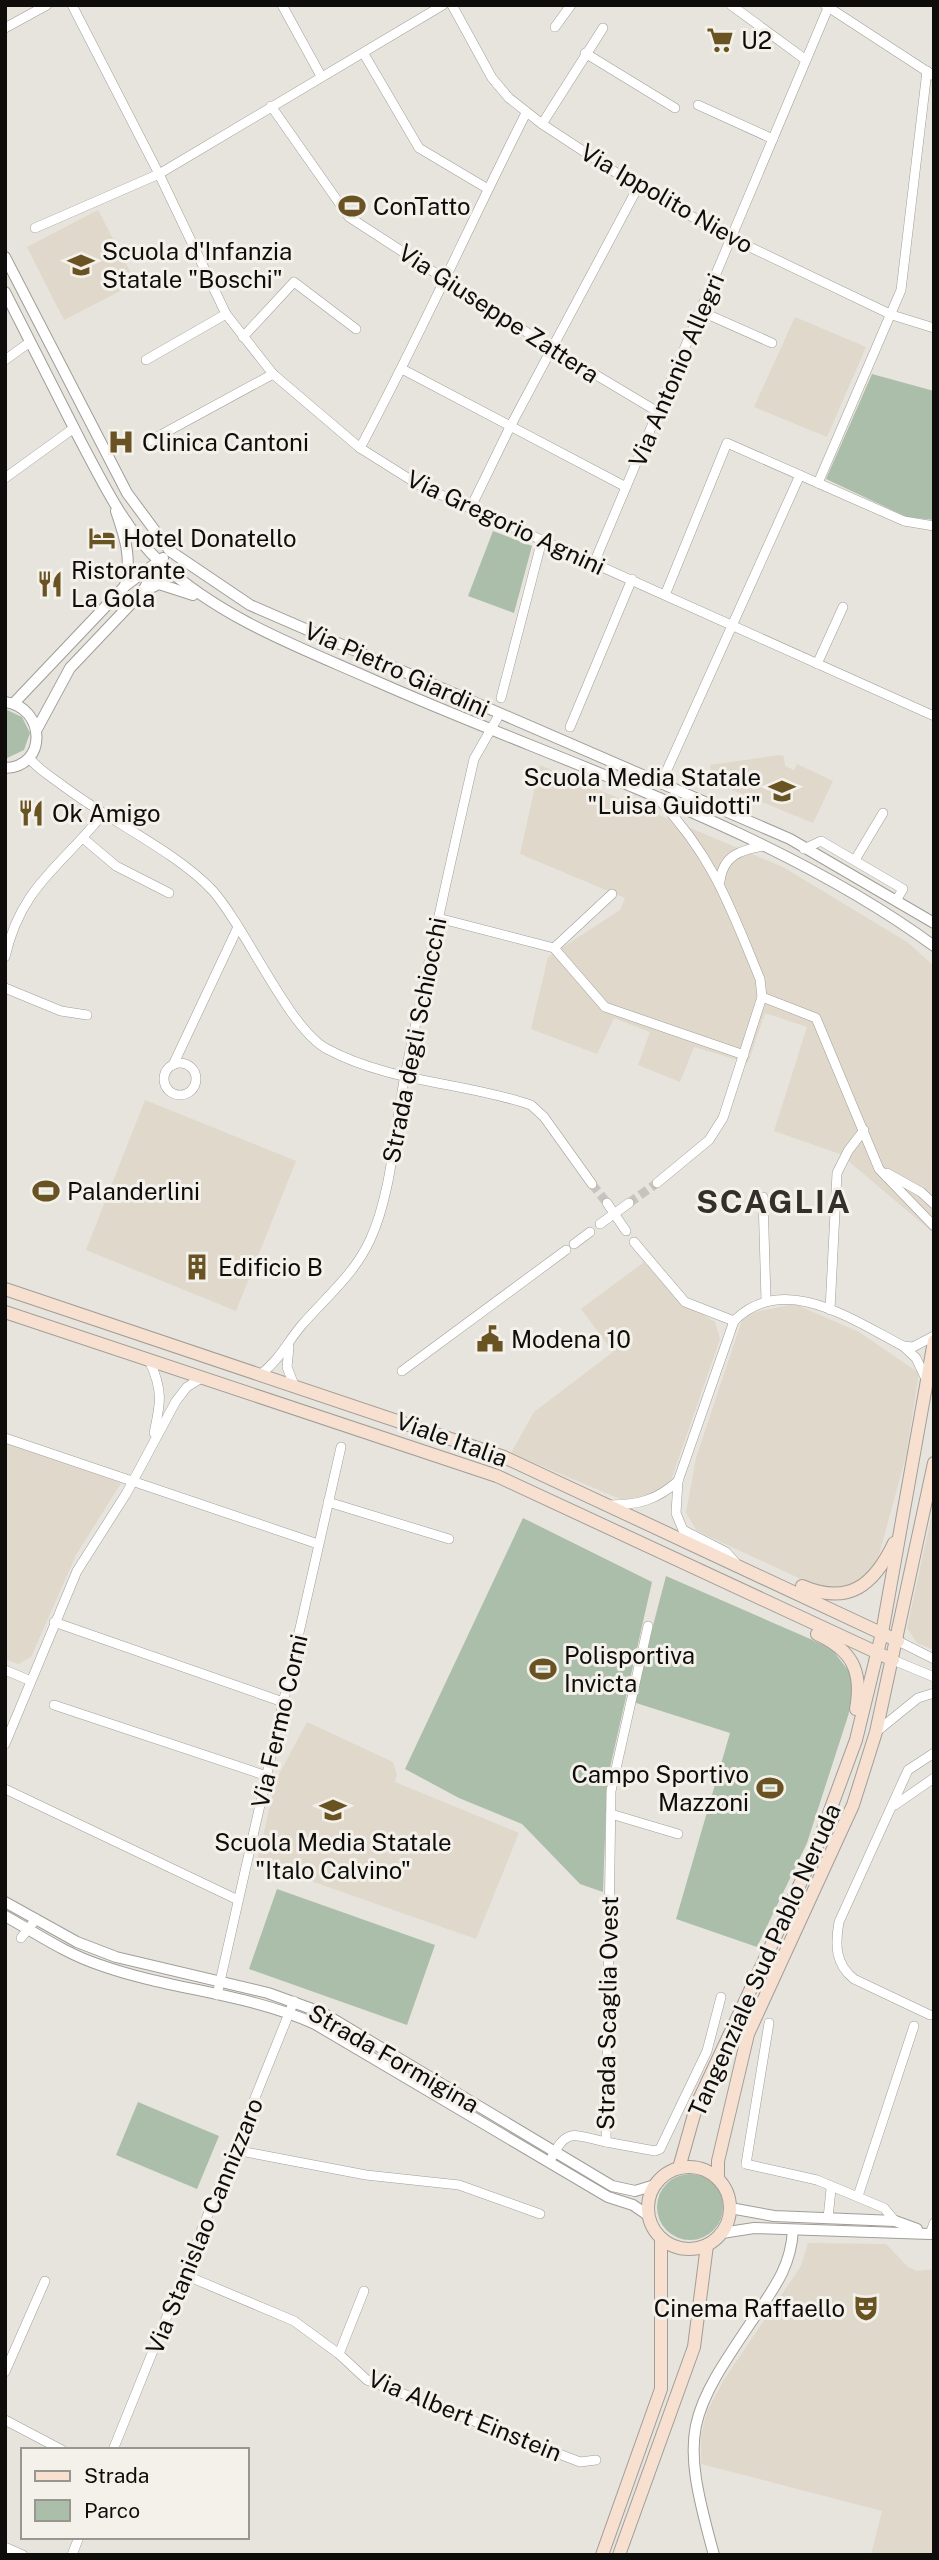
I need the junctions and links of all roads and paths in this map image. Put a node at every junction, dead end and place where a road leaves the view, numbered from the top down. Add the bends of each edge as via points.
1 (47, 5) edge
2 (72, 5) edge
3 (282, 5) edge
4 (443, 5) edge
5 (452, 5) edge
6 (571, 5) edge
7 (732, 5) edge
8 (827, 6) edge
9 (555, 27) dead end
10 (5, 28) edge
11 (603, 28) dead end
12 (585, 53) junction
13 (364, 54) junction
14 (806, 60) junction
15 (930, 73) edge
16 (321, 76) junction
17 (698, 105) dead end
18 (271, 106) junction
19 (675, 108) dead end
20 (527, 113) junction
21 (542, 124) junction
22 (773, 139) junction
23 (159, 174) junction
24 (638, 187) junction
25 (488, 189) junction
26 (34, 228) dead end
27 (731, 238) junction
28 (5, 257) edge
29 (444, 277) junction
30 (5, 292) edge
31 (700, 311) junction
32 (226, 314) junction
33 (892, 315) junction
34 (934, 328) edge
35 (356, 329) dead end
36 (243, 337) junction
37 (30, 342) junction
38 (772, 343) dead end
39 (551, 348) junction
40 (5, 360) edge
41 (146, 360) dead end
42 (402, 369) junction
43 (273, 374) junction
44 (658, 412) junction
45 (510, 427) junction
46 (74, 428) junction
47 (146, 443) dead end
48 (360, 448) junction
49 (800, 475) junction
50 (5, 478) edge
51 (817, 483) junction
52 (626, 487) junction
53 (112, 501) junction
54 (470, 509) junction
55 (934, 526) edge
56 (542, 540) junction
57 (170, 551) junction
58 (159, 561) junction
59 (594, 563) junction
60 (632, 579) junction
61 (125, 586) junction
62 (143, 591) junction
63 (665, 595) junction
64 (208, 602) junction
65 (843, 607) dead end
66 (732, 625) junction
67 (817, 664) junction
68 (501, 698) dead end
69 (10, 702) edge
70 (499, 715) junction
71 (934, 716) edge
72 (570, 727) dead end
73 (37, 729) junction
74 (491, 730) junction
75 (29, 758) junction
76 (5, 768) edge
77 (661, 783) junction
78 (659, 800) junction
79 (883, 813) dead end
80 (102, 815) junction
81 (83, 839) junction
82 (764, 846) junction
83 (804, 849) junction
84 (855, 860) junction
85 (720, 881) junction
86 (169, 893) dead end
87 (612, 894) dead end
88 (900, 894) junction
89 (894, 917) junction
90 (438, 918) junction
91 (934, 923) edge
92 (238, 927) junction
93 (934, 946) edge
94 (554, 948) junction
95 (934, 955) edge
96 (5, 957) edge
97 (5, 988) edge
98 (762, 997) junction
99 (87, 1015) dead end
100 (744, 1055) junction
101 (173, 1065) dead end
102 (405, 1077) junction
103 (864, 1130) junction
104 (879, 1169) junction
105 (657, 1183) tunnel mouth
106 (593, 1184) tunnel mouth
107 (934, 1189) edge
108 (921, 1192) junction
109 (763, 1196) dead end
110 (607, 1203) tunnel mouth
111 (629, 1203) tunnel mouth
112 (934, 1204) edge
113 (615, 1214) junction
114 (600, 1224) dead end
115 (934, 1226) edge
116 (626, 1230) dead end
117 (590, 1232) dead end
118 (634, 1242) dead end
119 (5, 1290) edge
120 (766, 1300) junction
121 (830, 1310) junction
122 (5, 1312) edge
123 (734, 1321) junction
124 (934, 1336) edge
125 (934, 1342) edge
126 (289, 1346) junction
127 (903, 1346) junction
128 (148, 1358) junction
129 (402, 1371) dead end
130 (261, 1374) junction
131 (203, 1377) junction
132 (294, 1385) junction
133 (928, 1387) junction
134 (5, 1438) edge
135 (152, 1442) junction
136 (341, 1447) dead end
137 (934, 1462) edge
138 (678, 1481) junction
139 (133, 1483) junction
140 (328, 1502) junction
141 (609, 1505) junction
142 (902, 1527) junction
143 (449, 1539) dead end
144 (318, 1544) junction
145 (737, 1564) junction
146 (768, 1579) junction
147 (729, 1584) junction
148 (54, 1622) junction
149 (648, 1626) dead end
150 (882, 1633) junction
151 (898, 1641) junction
152 (877, 1653) junction
153 (934, 1659) edge
154 (893, 1660) junction
155 (5, 1670) edge
156 (934, 1677) edge
157 (31, 1681) junction
158 (934, 1693) edge
159 (283, 1702) junction
160 (54, 1705) dead end
161 (876, 1732) junction
162 (856, 1740) junction
163 (5, 1744) edge
164 (934, 1753) edge
165 (267, 1776) junction
166 (934, 1778) edge
167 (5, 1789) edge
168 (894, 1806) junction
169 (611, 1814) junction
170 (678, 1834) dead end
171 (236, 1899) junction
172 (5, 1902) edge
173 (5, 1916) edge
174 (36, 1919) junction
175 (25, 1933) junction
176 (219, 1982) junction
177 (217, 1994) junction
178 (721, 1997) dead end
179 (293, 2001) junction
180 (289, 2013) junction
181 (932, 2016) edge
182 (769, 2023) dead end
183 (914, 2026) dead end
184 (606, 2141) junction
185 (235, 2150) junction
186 (552, 2157) junction
187 (679, 2168) junction
188 (718, 2179) junction
189 (654, 2185) junction
190 (831, 2189) junction
191 (858, 2196) junction
192 (730, 2208) junction
193 (540, 2214) dead end
194 (649, 2216) junction
195 (794, 2217) junction
196 (828, 2218) junction
197 (895, 2227) junction
198 (793, 2230) junction
199 (932, 2231) edge
200 (722, 2233) junction
201 (661, 2238) junction
202 (707, 2245) junction
203 (185, 2274) junction
204 (45, 2281) dead end
205 (364, 2291) dead end
206 (340, 2354) junction
207 (5, 2372) edge
208 (5, 2420) edge
209 (58, 2448) edge
210 (114, 2448) edge
211 (596, 2460) dead end
212 (5, 2547) edge
213 (23, 2555) edge
214 (602, 2555) edge
215 (619, 2555) edge
216 (714, 2555) edge

1 - 10 street
2 - 23 street, Via Gregorio Agnini
3 - 16 street
4 - 13 street
5 - 20 street, Via Ippolito Nievo via 492,78
6 - 9 street
7 - 14 street
8 - 14 street, Via Antonio Allegri
8 - 15 street
11 - 12 street
12 - 19 street
12 - 21 street
13 - 16 street
13 - 25 street via 419,148
14 - 22 street, Via Antonio Allegri
15 - 33 street via 901,290
16 - 18 street
17 - 22 street
18 - 23 street
18 - 29 street, Via Giuseppe Zattera via 349,217
20 - 21 street, Via Ippolito Nievo
20 - 25 street
21 - 24 street, Via Ippolito Nievo
22 - 27 street, Via Antonio Allegri
23 - 26 street
23 - 32 street, Via Gregorio Agnini
24 - 27 street, Via Ippolito Nievo
24 - 39 street
25 - 29 street
27 - 31 street, Via Antonio Allegri
27 - 33 street, Via Ippolito Nievo
28 - 57 street, Via Pietro Giardini via 127,494
29 - 39 street, Via Giuseppe Zattera
29 - 42 street
30 - 37 street, Via Pietro Giardini
31 - 38 street
31 - 44 street, Via Antonio Allegri
32 - 36 street, Via Gregorio Agnini
32 - 41 street
33 - 34 street, Via Ippolito Nievo
33 - 51 street
35 - 36 street via 294,282
36 - 43 street, Via Gregorio Agnini
37 - 40 street
37 - 46 street, Via Pietro Giardini
39 - 44 street, Via Giuseppe Zattera
39 - 45 street
42 - 45 street
42 - 48 street
43 - 47 street
43 - 48 street, Via Gregorio Agnini
44 - 52 street, Via Antonio Allegri
45 - 52 street
45 - 54 street
46 - 50 street
46 - 53 street, Via Pietro Giardini
48 - 54 street, Via Gregorio Agnini via 419,485
49 - 51 street
49 - 63 street via 727,443
49 - 66 street
51 - 55 street via 904,521
52 - 59 street, Via Antonio Allegri
53 - 58 street, Via Pietro Giardini
53 - 61 street, Via Pietro Giardini via 128,545
54 - 56 street, Via Gregorio Agnini
56 - 59 street, Via Gregorio Agnini
56 - 68 street
57 - 58 street
57 - 70 street, Via Pietro Giardini via 250,605
58 - 61 street
58 - 62 street
58 - 64 street, Via Pietro Giardini
59 - 60 street, Via Gregorio Agnini
60 - 63 street, Via Gregorio Agnini
60 - 72 street
61 - 69 street
62 - 64 street via 159,584
62 - 73 street via 70,668
63 - 66 street, Via Gregorio Agnini
64 - 74 street, Via Pietro Giardini via 241,621
65 - 67 street
66 - 67 street, Via Gregorio Agnini
66 - 77 street
67 - 71 street, Via Gregorio Agnini
69 - 73 street via 33,718
70 - 74 street, Strada degli Schiocchi
70 - 77 street, Via Pietro Giardini
73 - 75 street via 38,739
74 - 78 street, Via Pietro Giardini
74 - 90 street, Strada degli Schiocchi via 474,759
75 - 76 street
75 - 80 street
77 - 83 street, Via Pietro Giardini
78 - 82 street, Via Pietro Giardini
78 - 85 street via 686,828
79 - 84 street
80 - 81 street
80 - 92 street via 203,881
81 - 86 street via 116,866
81 - 96 street via 55,864 27,900
82 - 85 street via 731,857 722,867
82 - 89 street, Via Pietro Giardini
83 - 84 street via 821,841
83 - 88 street, Via Pietro Giardini
84 - 88 street
85 - 98 street via 760,979
87 - 94 street
88 - 91 street, Via Pietro Giardini
89 - 93 street, Via Pietro Giardini
89 - 95 street
90 - 94 street
90 - 102 street, Strada degli Schiocchi
92 - 101 street
92 - 102 street via 313,1039 360,1064
94 - 100 street via 606,1007
97 - 99 street via 61,1011
98 - 100 street
98 - 103 street via 816,1018
100 - 105 street via 716,1131
102 - 106 street via 531,1105
102 - 126 street, Strada degli Schiocchi via 372,1237 356,1266 296,1332
103 - 104 street
103 - 121 street via 838,1173
104 - 108 street
104 - 115 street
107 - 108 street
108 - 112 street
109 - 120 street
110 - 113 street
111 - 113 street
113 - 114 street
113 - 116 street
117 - 129 street
118 - 123 street via 685,1302
119 - 130 main road, Viale Italia
120 - 121 street via 802,1299
120 - 123 street
121 - 127 street
122 - 128 main road, Viale Italia
123 - 138 street
124 - 127 street via 913,1347
125 - 133 main road, Tangenziale Sud Pablo Neruda
126 - 130 street, Strada degli Schiocchi
126 - 132 street via 287,1367
127 - 133 street via 916,1358
128 - 131 main road, Viale Italia
128 - 135 street via 162,1400
130 - 132 main road, Viale Italia
131 - 135 street via 187,1387
131 - 147 main road, Viale Italia via 497,1476
132 - 141 main road, Viale Italia via 504,1457
133 - 142 main road, Tangenziale Sud Pablo Neruda
134 - 139 street
135 - 139 street
136 - 140 street, Via Fermo Corni
137 - 151 main road, Tangenziale Sud Pablo Neruda
138 - 141 street via 652,1500
138 - 145 street via 676,1513 683,1530 726,1552
139 - 144 street
139 - 148 street via 76,1571
140 - 143 street
140 - 144 street, Via Fermo Corni
141 - 145 main road, Viale Italia
142 - 146 main road via 881,1569 850,1592 826,1594 782,1578
142 - 150 main road, Tangenziale Sud Pablo Neruda
144 - 159 street, Via Fermo Corni
145 - 146 main road, Viale Italia
146 - 150 main road, Viale Italia
147 - 152 main road
147 - 162 main road via 768,1611 843,1648 858,1679
148 - 157 street
148 - 159 street
149 - 169 street, Strada Scaglia Ovest via 613,1782
150 - 151 main road, Viale Italia
150 - 152 main road, Tangenziale Sud Pablo Neruda
151 - 153 street
151 - 154 main road, Tangenziale Sud Pablo Neruda
152 - 154 main road
152 - 162 main road, Tangenziale Sud Pablo Neruda
154 - 156 street
154 - 161 main road, Tangenziale Sud Pablo Neruda
155 - 157 street
157 - 163 street
158 - 161 street via 910,1703
159 - 165 street, Via Fermo Corni
160 - 165 street
161 - 188 main road, Tangenziale Sud Pablo Neruda via 853,1805 748,2034 718,2161
162 - 187 main road, Tangenziale Sud Pablo Neruda via 814,1854 698,2104
164 - 168 street via 908,1770
165 - 171 street, Via Fermo Corni
166 - 168 street
167 - 171 street
168 - 181 street via 839,1922 837,1952 844,1971 854,1979
169 - 170 street
169 - 184 street, Strada Scaglia Ovest
171 - 176 street, Via Fermo Corni
172 - 174 street, Strada Formigina
173 - 175 street, Strada Formigina
174 - 175 street
174 - 176 street, Strada Formigina via 116,1957
175 - 177 street, Strada Formigina via 99,1965
176 - 177 street, Via Fermo Corni
176 - 179 street, Strada Formigina
177 - 180 street, Strada Formigina
178 - 184 street via 707,2051 662,2147 655,2151
179 - 180 street, Via Stanislao Cannizzaro
179 - 186 street, Strada Formigina via 323,2013
180 - 185 street, Via Stanislao Cannizzaro
180 - 186 street, Strada Formigina
182 - 190 street via 746,2164 817,2180
183 - 191 street
184 - 186 street, Strada Scaglia Ovest via 569,2135 560,2140
185 - 193 street via 366,2175 458,2185
185 - 203 street, Via Stanislao Cannizzaro
186 - 189 street, Strada Formigina via 619,2189 635,2191
186 - 194 street, Strada Formigina via 608,2197
187 - 188 main road via 694,2167
187 - 189 main road
188 - 192 main road
189 - 194 main road
190 - 191 street
190 - 196 street
191 - 197 street via 884,2208
192 - 195 street
192 - 200 main road
194 - 201 main road
195 - 196 street
195 - 198 street
196 - 197 street
197 - 198 street
197 - 199 street
198 - 200 street via 743,2228
198 - 216 street via 792,2252 784,2273 715,2376 696,2420 691,2449 695,2484
200 - 202 main road
201 - 202 main road via 683,2249
201 - 214 main road via 661,2389
202 - 215 main road via 694,2347
203 - 206 street, Via Albert Einstein via 294,2321
203 - 210 street, Via Stanislao Cannizzaro
204 - 207 street
205 - 206 street, Via Albert Einstein
206 - 211 street, Via Albert Einstein via 367,2380 580,2462
208 - 209 street
212 - 213 street

